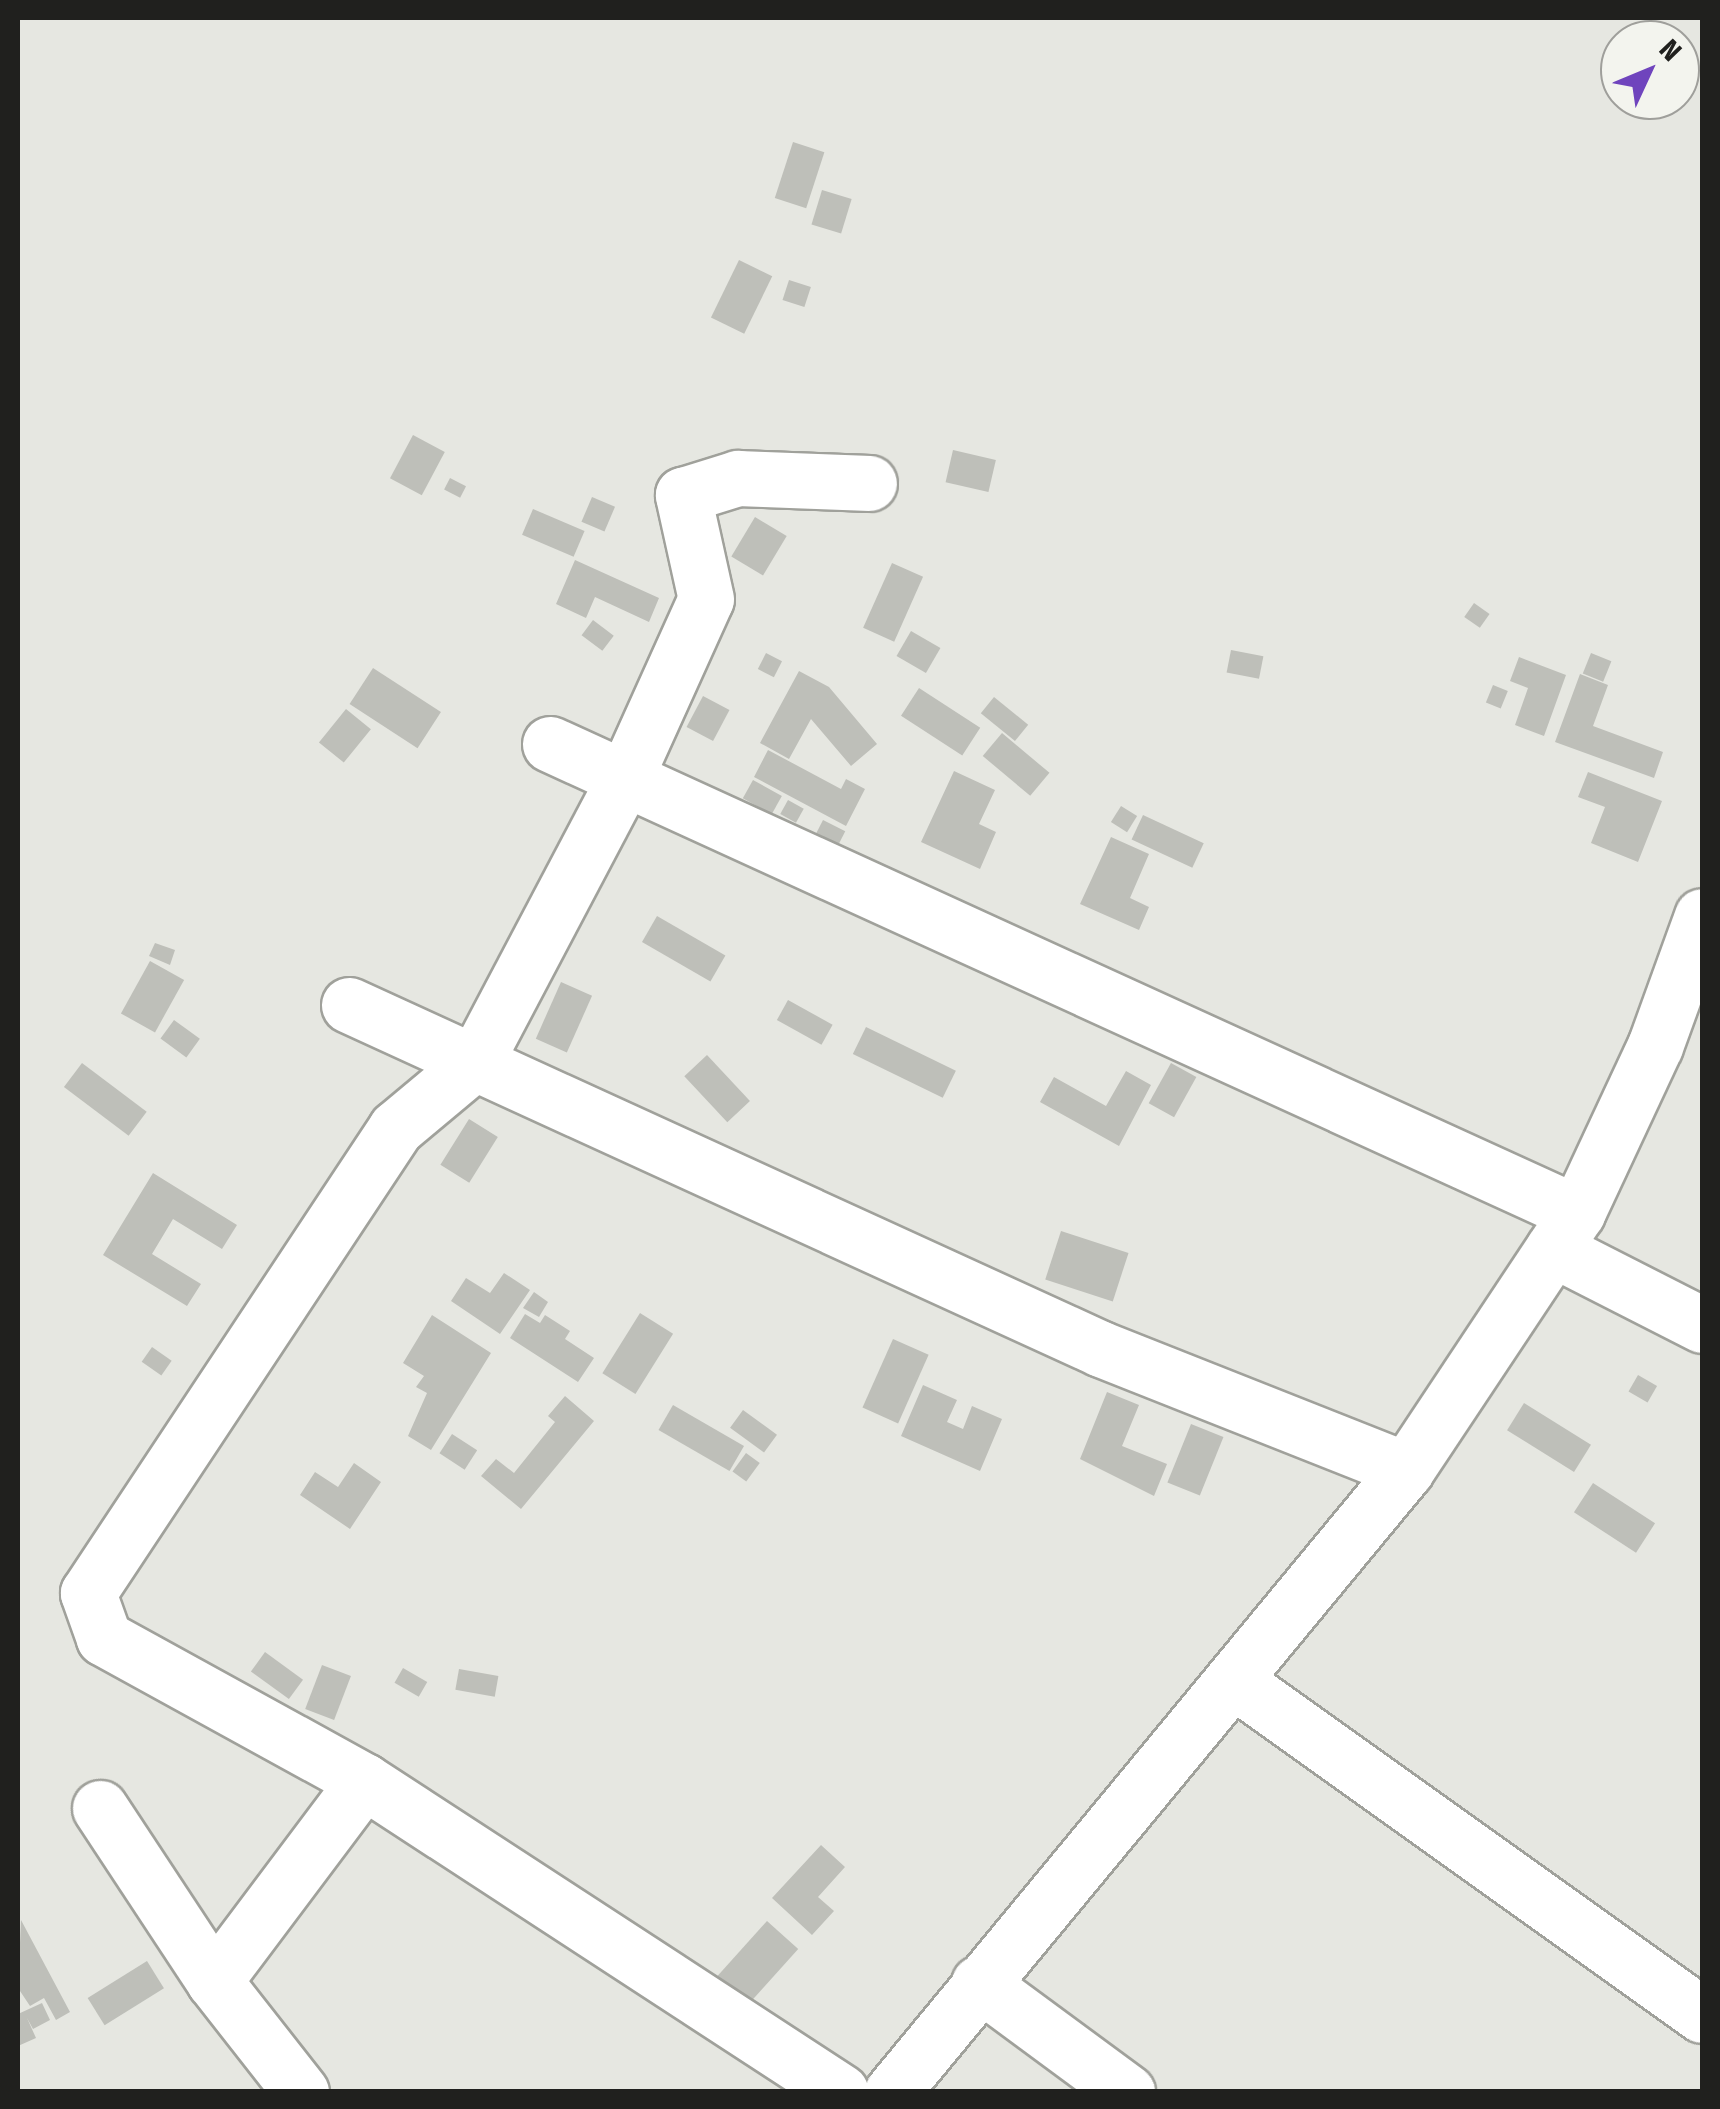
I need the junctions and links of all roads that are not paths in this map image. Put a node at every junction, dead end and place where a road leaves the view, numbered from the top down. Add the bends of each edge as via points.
1 (869, 483) dead end
2 (550, 744) dead end
3 (625, 778) junction
4 (1702, 916) edge
5 (349, 1005) dead end
6 (475, 1062) junction
7 (1565, 1231) junction
8 (1702, 1325) edge
9 (1406, 1470) junction
10 (1234, 1680) junction
11 (364, 1782) junction
12 (100, 1808) dead end
13 (214, 1981) junction
14 (978, 1983) junction
15 (1702, 2015) edge
16 (301, 2092) edge
17 (841, 2092) edge
18 (892, 2092) edge
19 (1127, 2092) edge

1 - 3 street via 738,478 684,494 706,600
2 - 3 street
3 - 6 street
3 - 7 street
4 - 7 street via 1655,1046
5 - 6 street
6 - 9 street via 1100,1348
6 - 11 street via 396,1128 88,1592 104,1638
7 - 8 street
7 - 9 street
9 - 10 street
10 - 14 street
10 - 15 street
11 - 13 street
11 - 17 street
12 - 13 street
13 - 16 street
14 - 18 street
14 - 19 street

